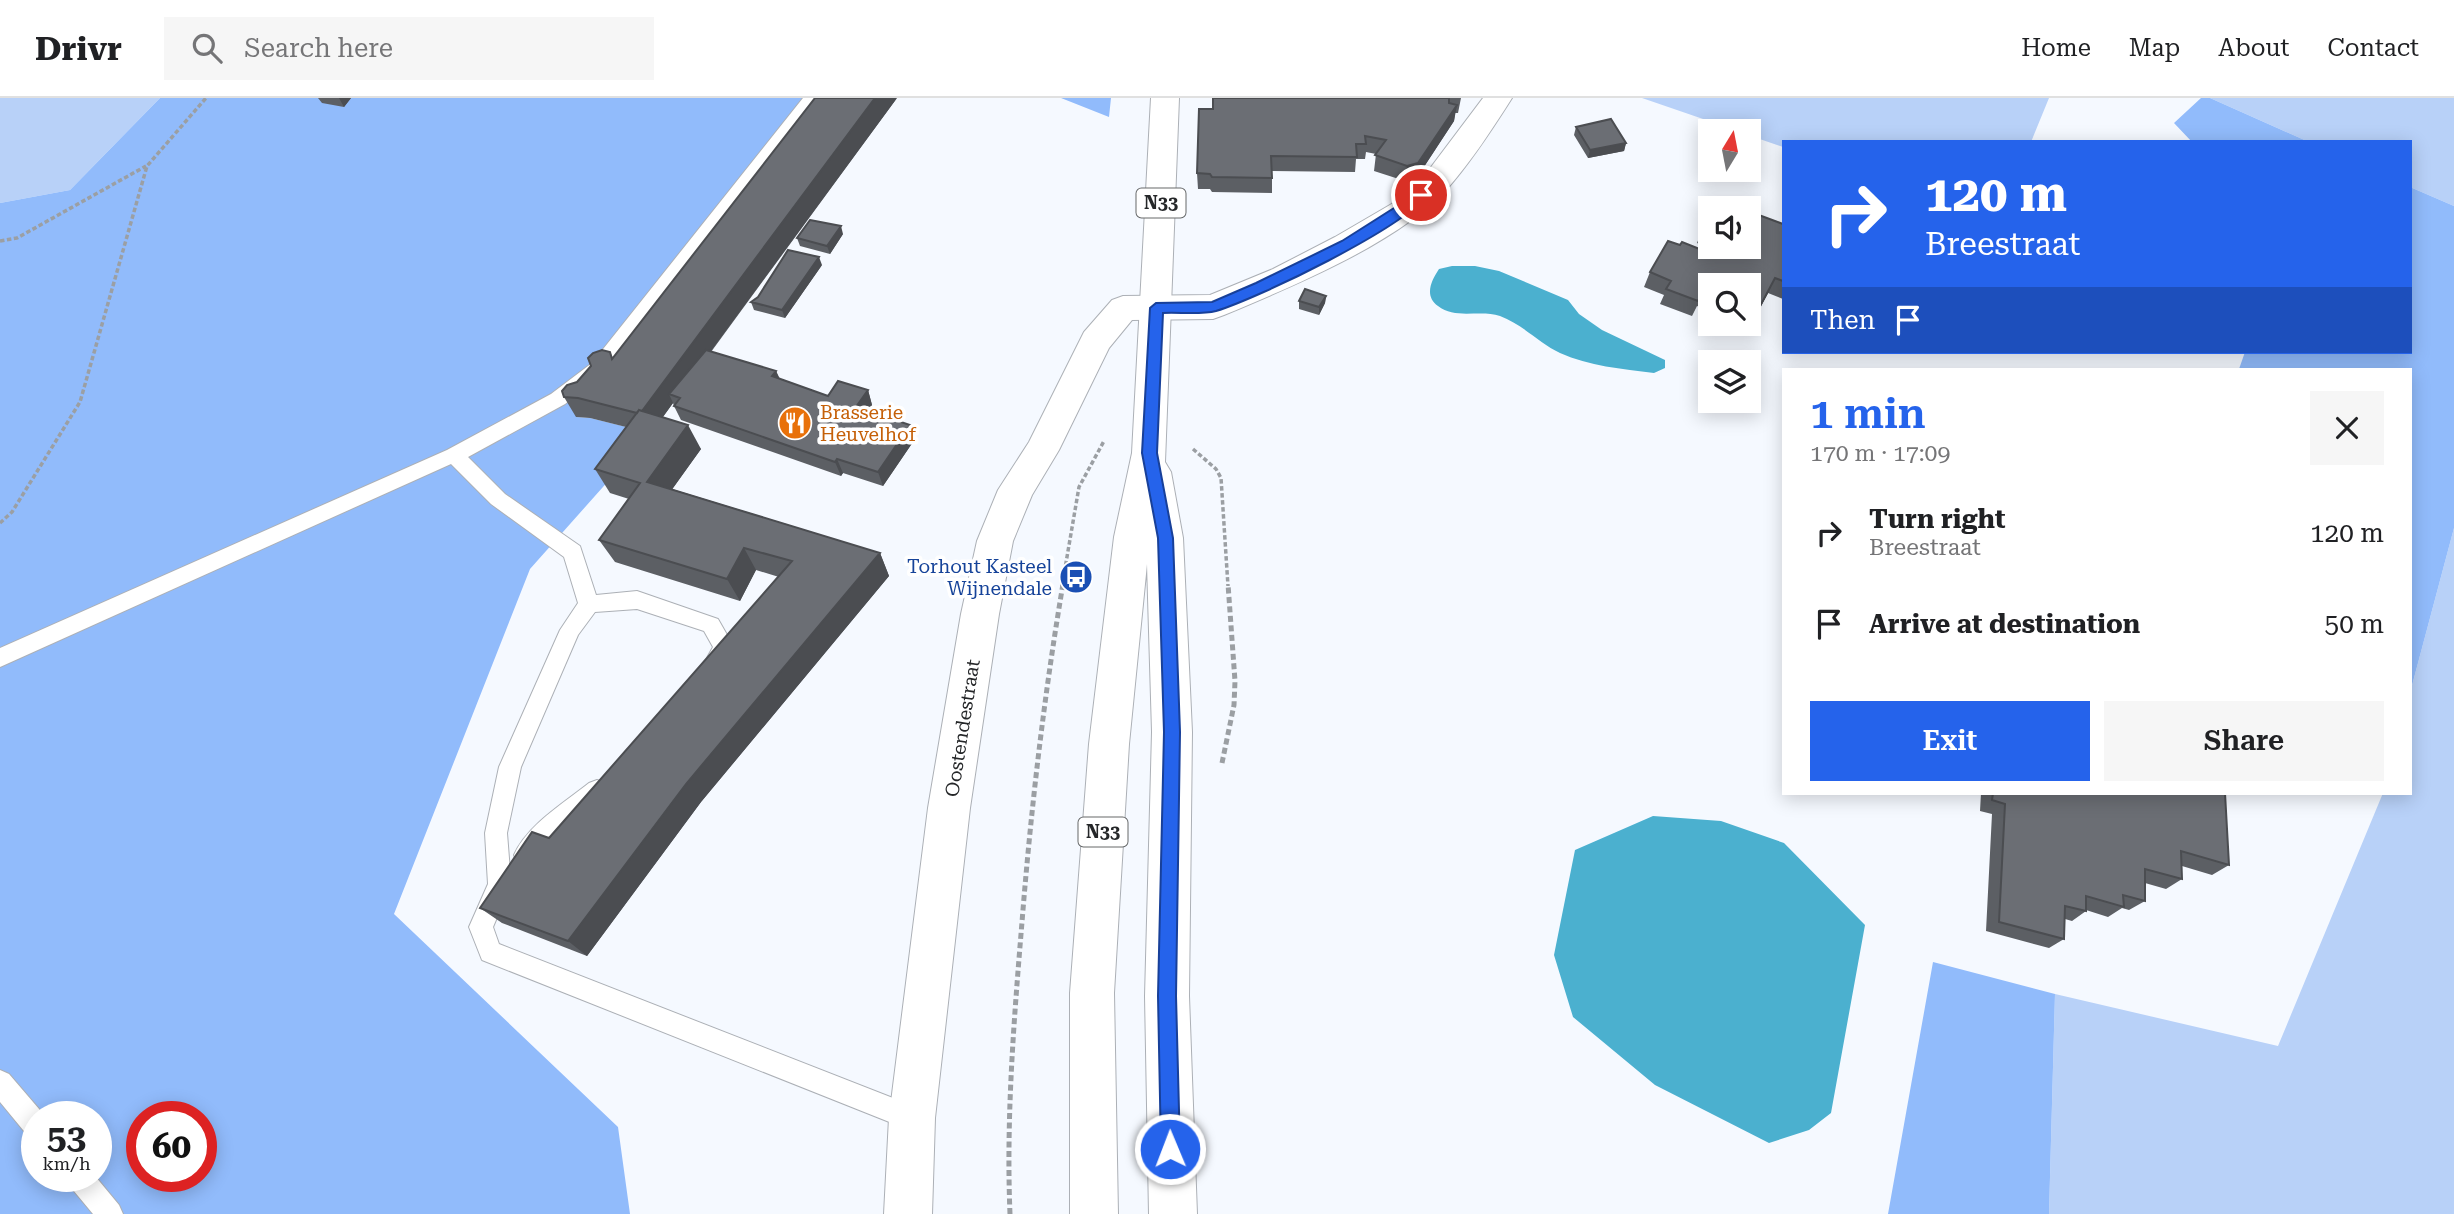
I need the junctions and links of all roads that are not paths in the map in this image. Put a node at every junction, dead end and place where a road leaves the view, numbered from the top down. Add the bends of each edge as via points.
1 (811, 98) edge
2 (1166, 98) edge
3 (1498, 98) edge
4 (1156, 308) junction
5 (1149, 453) junction
6 (454, 455) junction
7 (589, 604) junction
8 (0, 658) edge
9 (705, 683) edge
10 (610, 779) edge
11 (499, 884) junction
12 (0, 1083) edge
13 (21, 1108) edge
14 (912, 1118) junction
15 (91, 1192) edge
16 (110, 1214) edge
17 (908, 1214) edge
18 (1094, 1214) edge
19 (1173, 1214) edge

1 - 6 lane via 598,368 558,399
2 - 4 main road, N33
3 - 4 main road via 1437,182 1406,209 1297,270 1213,307
4 - 5 main road, N33
4 - 14 main road, Oostendestraat via 1123,308 1096,341 1042,450 1016,490 995,541 949,808
5 - 18 main road, N33 via 1132,537 1108,758 1092,993
5 - 19 main road, N33 via 1166,538 1172,732 1167,996
6 - 7 lane via 498,499 573,552
6 - 8 lane
7 - 9 lane via 637,600 711,625 724,647
7 - 11 lane via 570,630 510,767 496,833
10 - 11 lane via 550,828
11 - 14 lane via 481,927 489,952
12 - 13 lane
14 - 17 main road, Oostendestraat
15 - 16 lane

